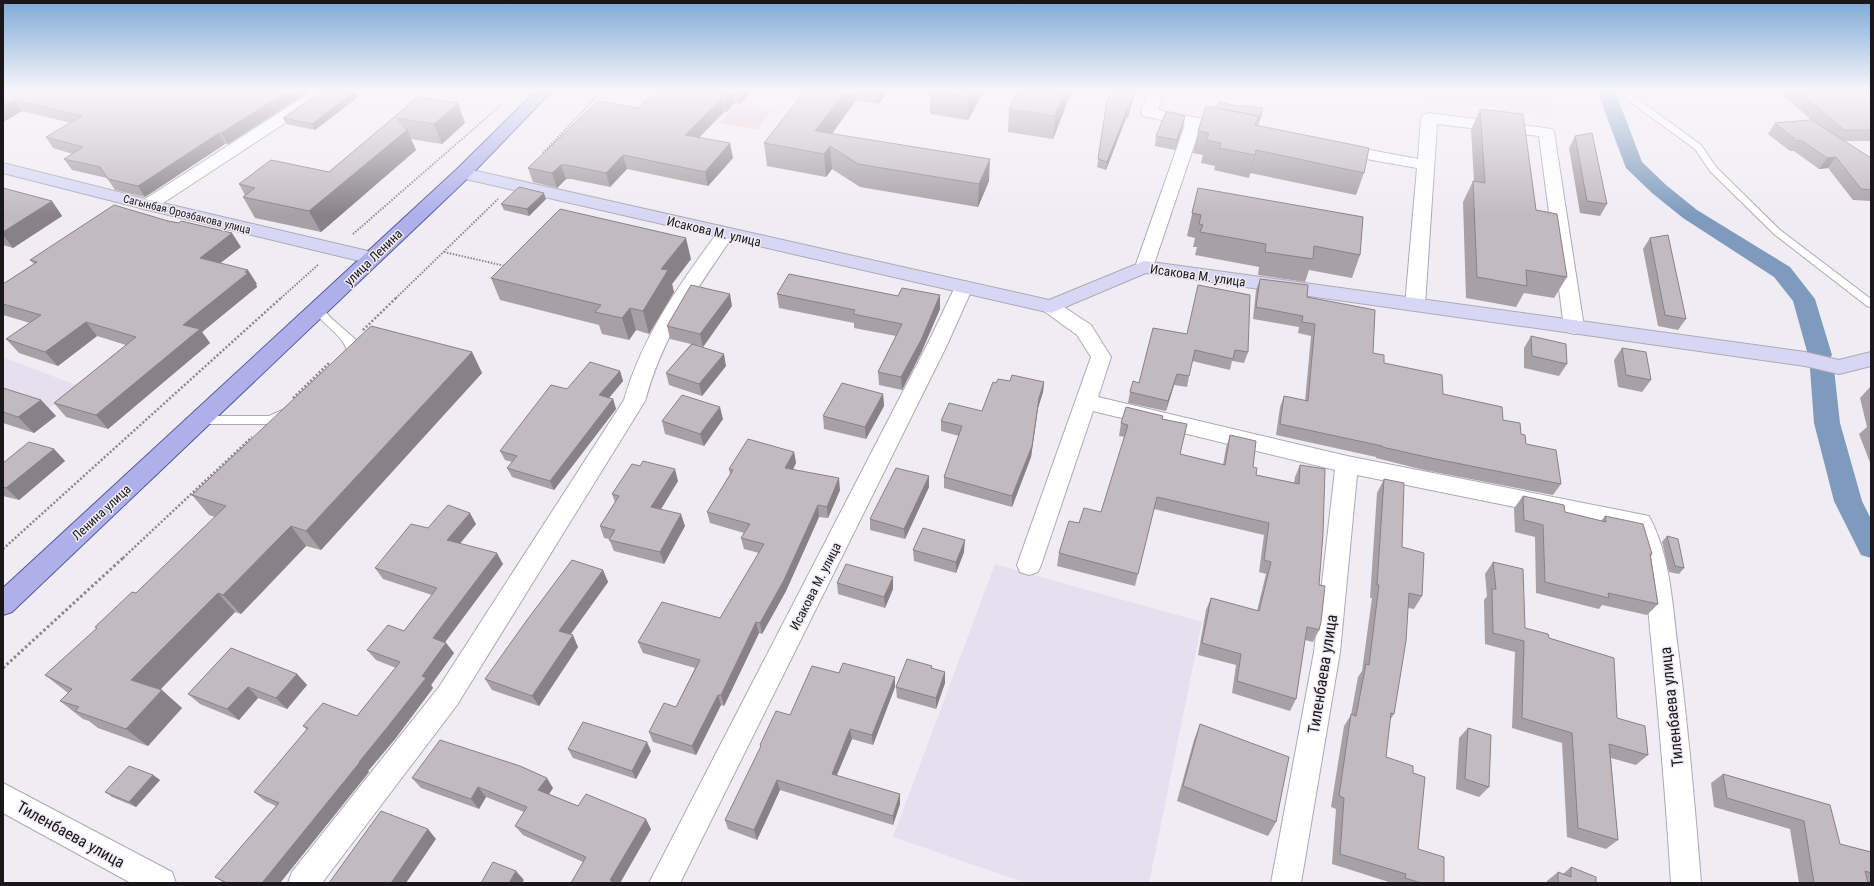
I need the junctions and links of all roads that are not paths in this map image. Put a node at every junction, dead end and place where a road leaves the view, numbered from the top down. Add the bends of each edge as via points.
1 (260, 132) edge
2 (504, 132) edge
3 (1190, 132) edge
4 (1428, 132) edge
5 (1546, 132) edge
6 (1677, 132) edge
7 (1325, 146) edge
8 (1426, 165) junction
9 (3, 168) edge
10 (463, 173) junction
11 (148, 205) junction
12 (726, 233) junction
13 (372, 258) junction
14 (1144, 267) junction
15 (964, 287) junction
16 (1871, 304) edge
17 (1415, 305) junction
18 (1051, 307) junction
19 (318, 310) junction
20 (1574, 327) junction
21 (1871, 359) edge
22 (336, 368) edge
23 (1086, 402) junction
24 (298, 403) edge
25 (199, 420) junction
26 (1347, 464) junction
27 (1029, 565) dead end
28 (3, 604) edge
29 (3, 797) edge
30 (161, 883) edge
31 (303, 883) edge
32 (664, 883) edge
33 (1286, 883) edge
34 (1686, 883) edge

1 - 11 street
2 - 10 main road, улица Ленина
3 - 14 street
4 - 8 street
5 - 20 street
6 - 16 lane via 1698,147 1712,169 1777,232
7 - 8 street
8 - 17 street
9 - 11 street, Сагынбая Орозбакова улица
10 - 12 street, Исакова М. улица
10 - 13 main road, улица Ленина
11 - 13 street, Сагынбая Орозбакова улица
12 - 15 street, Исакова М. улица
12 - 31 street via 694,277 656,340 634,401 448,696
13 - 19 main road, улица Ленина
14 - 17 street, Исакова М. улица
14 - 18 street, Исакова М. улица
15 - 18 street, Исакова М. улица
15 - 32 street, Исакова М. улица
17 - 20 street, Исакова М. улица
18 - 23 street via 1084,330 1101,357
19 - 22 lane via 351,342 353,352
19 - 25 main road, улица Ленина
20 - 21 street, Исакова М. улица via 1805,359 1839,367
23 - 26 street
23 - 27 street
24 - 25 lane via 287,413 270,420
25 - 28 main road, Ленина улица
26 - 33 street, Тиленбаева улица via 1328,652
26 - 34 street, Тиленбаева улица via 1641,523 1647,532 1659,596 1675,730
29 - 30 street, Тиленбаева улица

